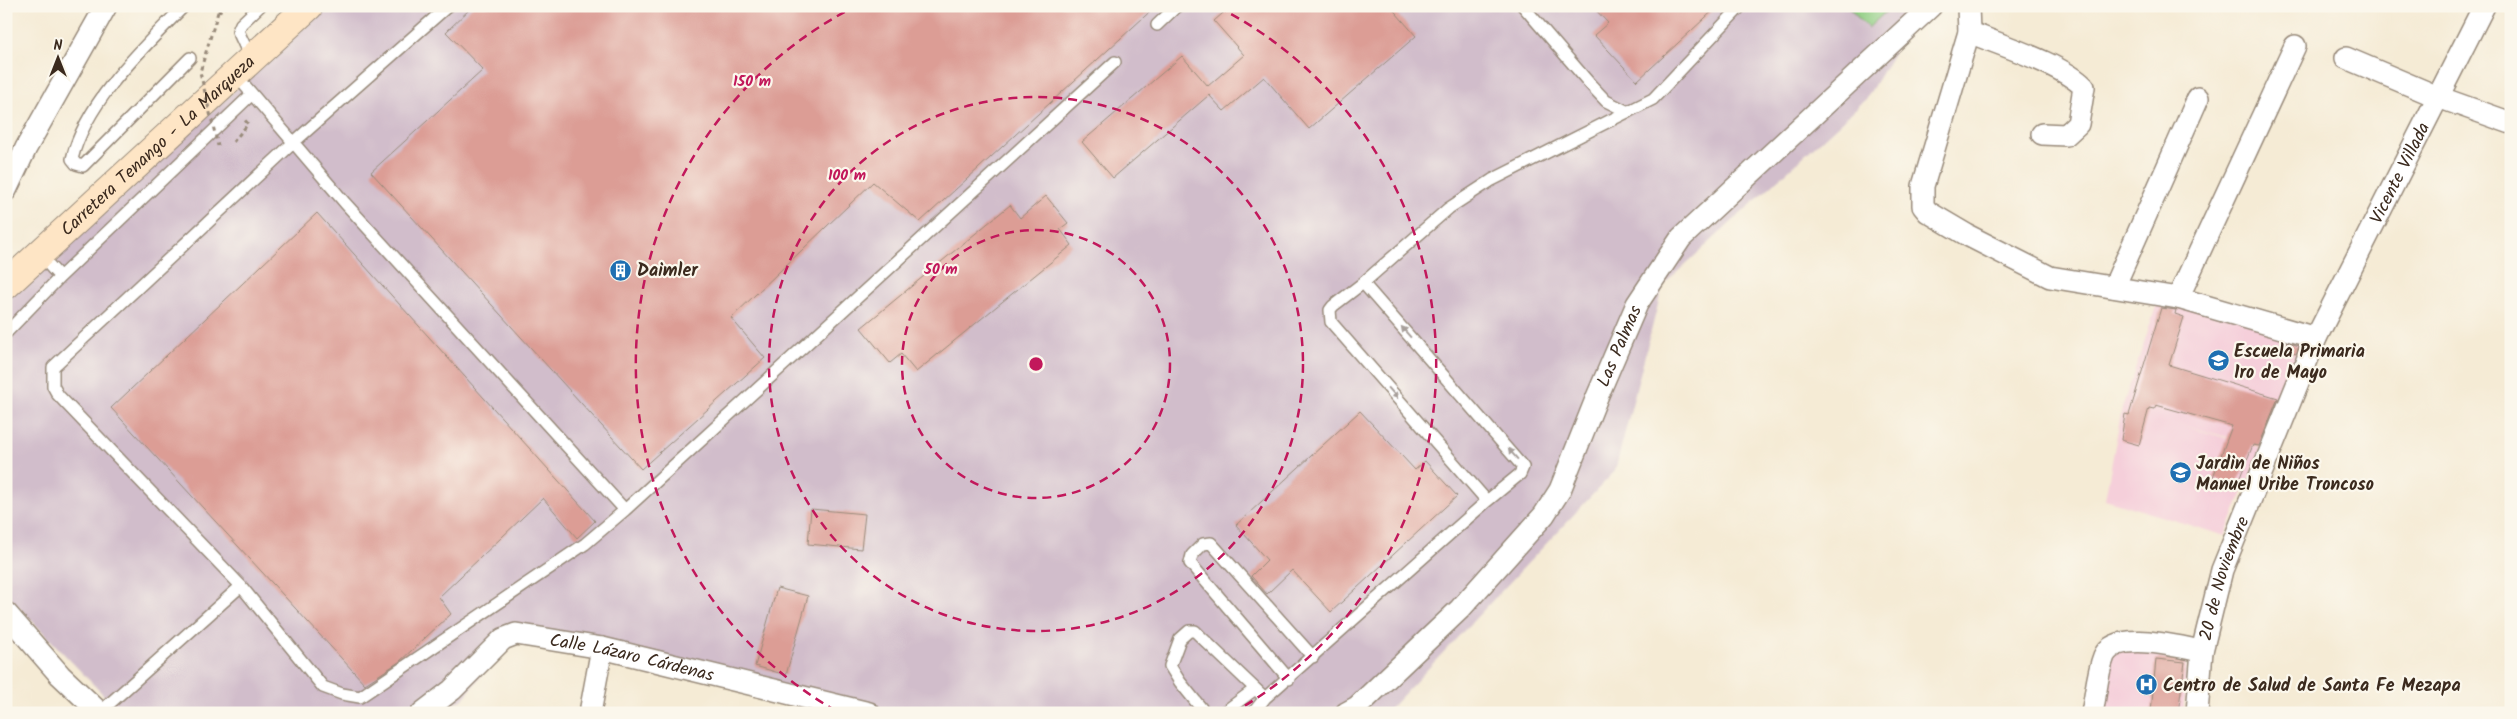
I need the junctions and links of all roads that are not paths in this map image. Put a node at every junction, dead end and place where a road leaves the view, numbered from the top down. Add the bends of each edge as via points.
1 (106, 6) edge
2 (184, 6) edge
3 (260, 6) edge
4 (309, 6) edge
5 (448, 6) edge
6 (1178, 6) edge
7 (1523, 6) edge
8 (1741, 6) edge
9 (1932, 6) edge
10 (1968, 6) edge
11 (2484, 6) edge
12 (1157, 25) dead end
13 (1969, 32) junction
14 (2295, 46) dead end
15 (190, 58) dead end
16 (2346, 58) dead end
17 (1115, 62) dead end
18 (246, 76) junction
19 (2438, 97) junction
20 (2198, 98) dead end
21 (1628, 112) junction
22 (2511, 123) edge
23 (2042, 134) dead end
24 (293, 143) junction
25 (6, 190) edge
26 (39, 254) junction
27 (60, 277) junction
28 (1363, 283) junction
29 (6, 285) edge
30 (2114, 287) junction
31 (2178, 298) junction
32 (6, 333) edge
33 (2316, 338) junction
34 (1487, 500) junction
35 (625, 510) junction
36 (241, 586) junction
37 (6, 613) edge
38 (602, 648) junction
39 (2202, 651) junction
40 (1313, 657) junction
41 (1289, 679) junction
42 (1255, 689) junction
43 (1266, 698) junction
44 (100, 712) edge
45 (422, 713) edge
46 (590, 713) edge
47 (868, 713) edge
48 (1205, 713) edge
49 (1224, 713) edge
50 (1253, 713) edge
51 (1346, 713) edge
52 (2092, 713) edge
53 (2197, 713) edge

1 - 25 street
2 - 15 lane via 131,61 99,104 76,140 72,159 76,164 83,166
3 - 18 lane via 238,31
4 - 18 main road, Carretera Tenango - La Marqueza
5 - 24 lane
6 - 12 lane
7 - 21 lane via 1606,101
8 - 21 lane via 1654,99
9 - 51 street, Las Palmas via 1681,238 1638,304 1560,490 1544,515 1460,609
10 - 13 street
11 - 19 street, Vicente Villada
13 - 23 street via 2062,71 2084,88 2078,124 2066,135
13 - 30 street via 1923,186 1923,206 1967,235 2050,277
14 - 31 street
16 - 19 street
17 - 35 lane
18 - 24 lane
18 - 26 main road, Carretera Tenango - La Marqueza
18 - 27 lane
19 - 22 street
19 - 33 street, Vicente Villada
20 - 30 street
21 - 28 lane via 1492,180 1449,208
24 - 35 lane
24 - 36 lane via 53,368 52,373 58,395
26 - 27 lane
26 - 29 main road, Carretera Tenango - La Marqueza
27 - 32 lane
28 -> 34 lane via 1333,306 1330,310 1332,322
34 -> 28 lane via 1520,474 1521,463
30 - 31 street
31 - 33 street
33 - 39 street, 20 de Noviembre via 2222,570
34 - 40 lane
35 - 36 lane via 585,544 360,696 323,687
36 - 44 lane
37 - 44 street via 60,675
38 - 45 street, Calle Lázaro Cárdenas via 522,634 509,635 452,690
38 - 46 street
38 - 47 street, Calle Lázaro Cárdenas
39 - 52 street via 2135,641 2117,644 2104,655
39 - 53 street, 20 de Noviembre
40 - 41 lane
40 - 41 lane via 1211,543 1203,544 1192,555 1190,563
41 - 43 lane
42 - 43 lane
42 - 48 lane via 1195,631 1189,631 1180,639 1170,666
42 - 49 lane
43 - 50 lane

